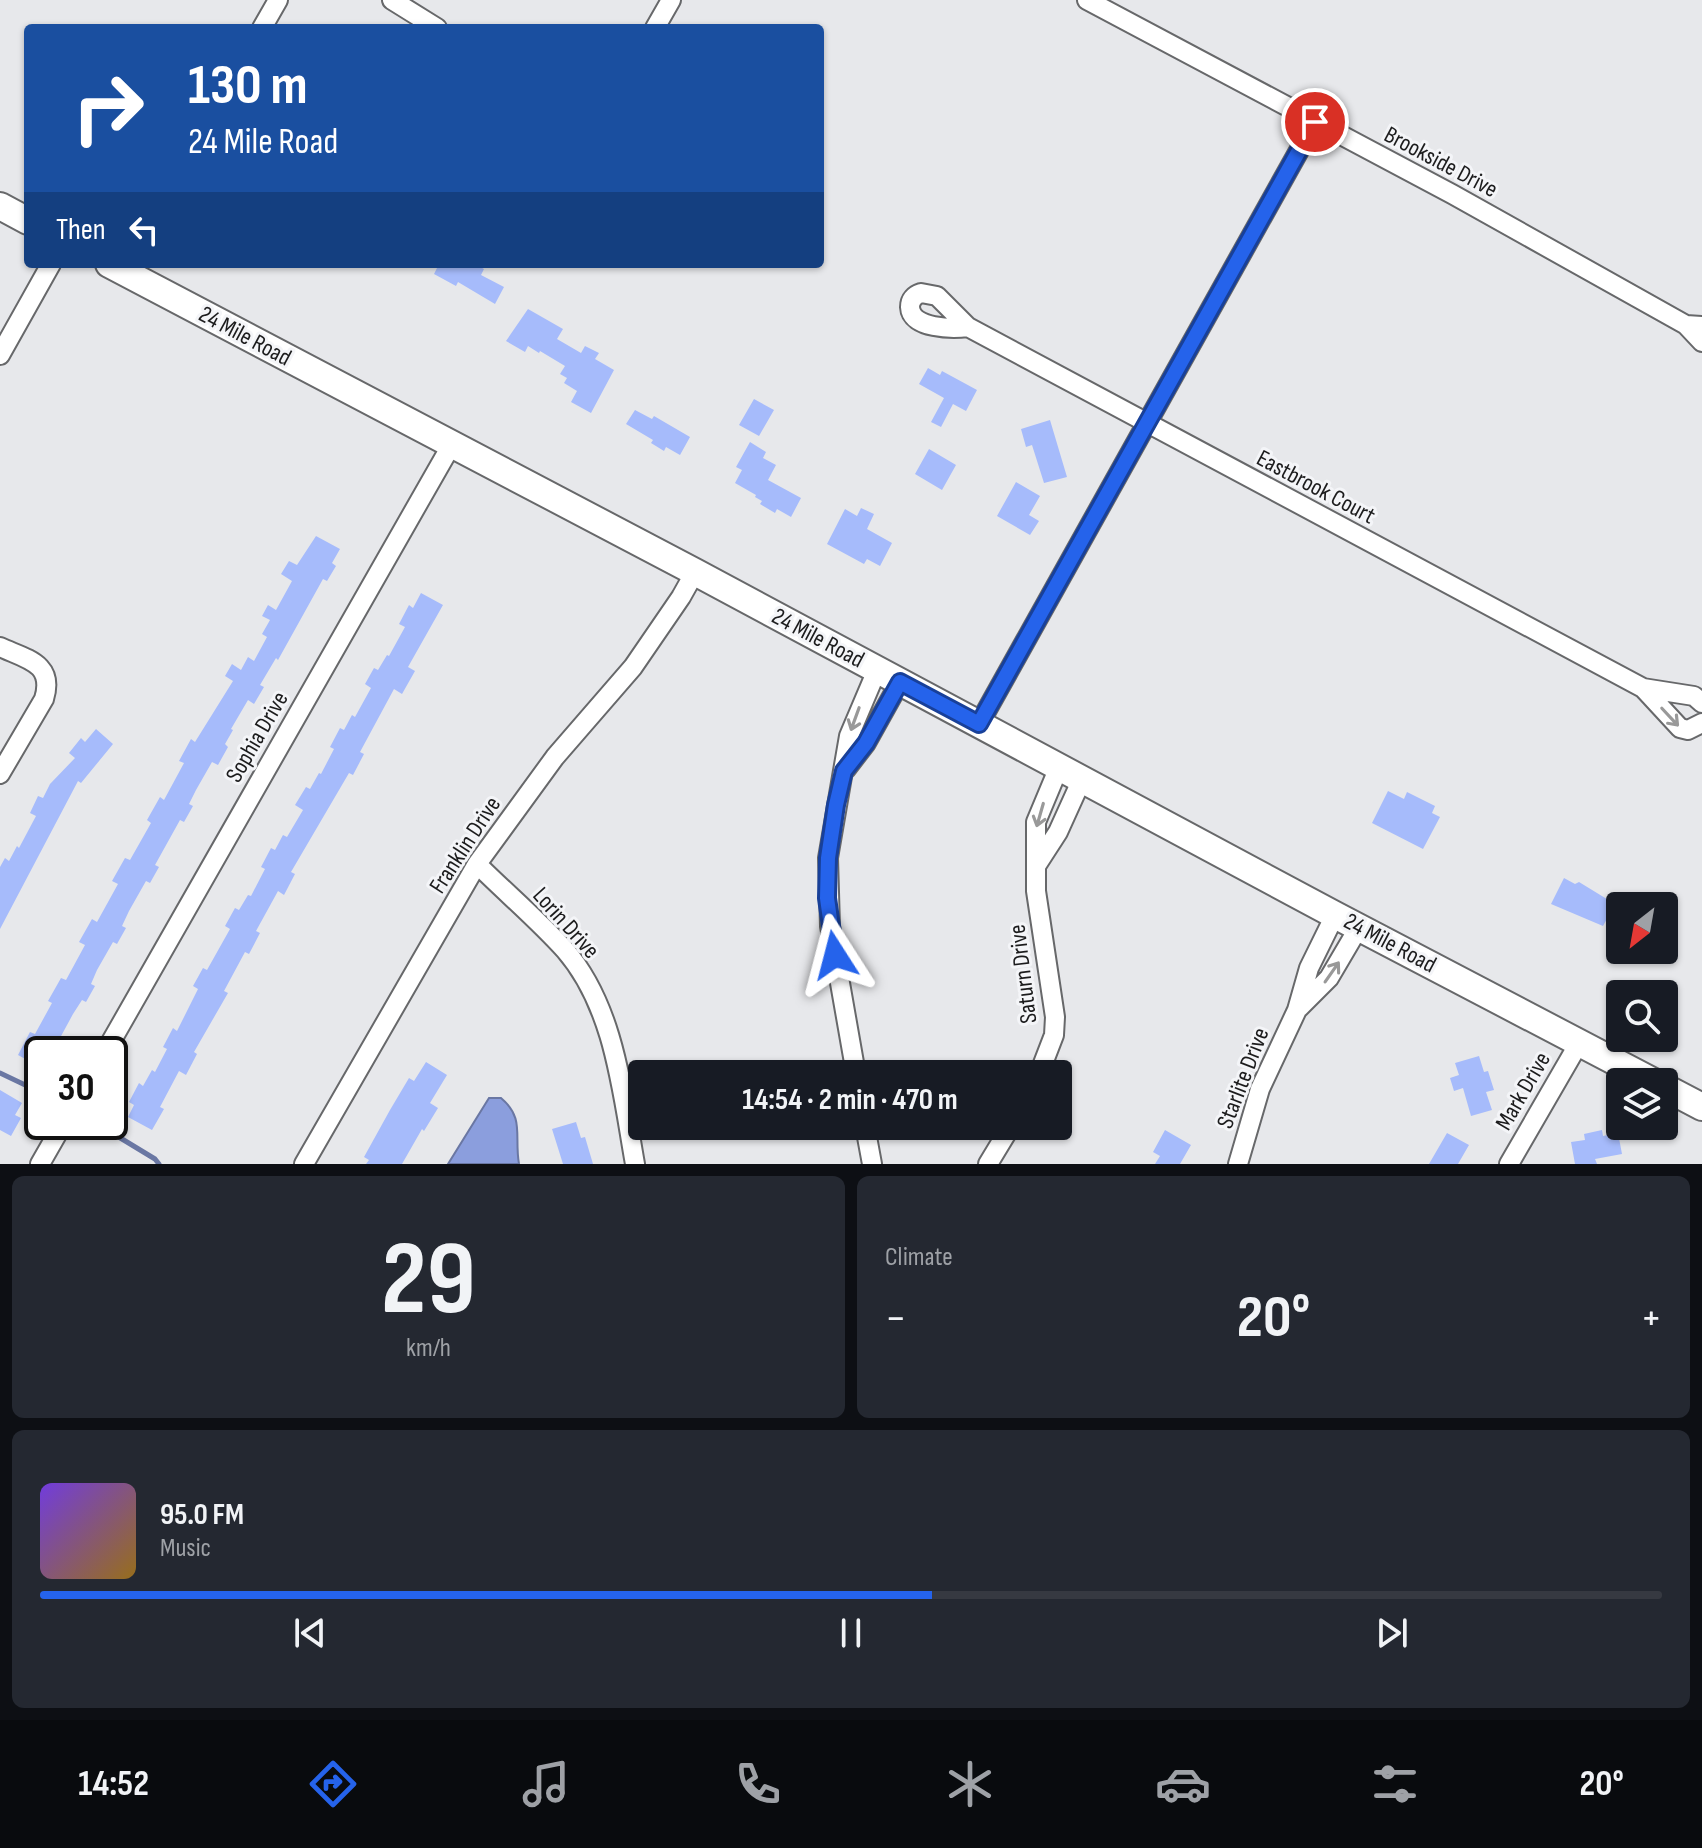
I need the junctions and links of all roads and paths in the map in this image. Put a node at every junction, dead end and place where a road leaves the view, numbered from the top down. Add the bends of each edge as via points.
1 (278, 0) edge
2 (392, 0) edge
3 (671, 0) edge
4 (1087, 0) edge
5 (264, 24) edge
6 (431, 24) edge
7 (657, 24) edge
8 (1315, 122) junction
9 (0, 206) edge
10 (24, 219) edge
11 (49, 268) edge
12 (122, 268) edge
13 (1694, 326) edge
14 (968, 327) dead end
15 (1702, 342) edge
16 (0, 355) edge
17 (1145, 423) junction
18 (452, 444) junction
19 (695, 572) junction
20 (0, 647) edge
21 (889, 676) junction
22 (1643, 688) junction
23 (1702, 703) edge
24 (1702, 723) edge
25 (979, 724) junction
26 (844, 771) junction
27 (1071, 773) junction
28 (0, 774) edge
29 (477, 864) junction
30 (1347, 921) junction
31 (1297, 1010) junction
32 (114, 1036) edge
33 (1579, 1043) junction
34 (854, 1060) edge
35 (1046, 1060) edge
36 (1627, 1068) edge
37 (1678, 1094) edge
38 (1702, 1107) edge
39 (54, 1140) edge
40 (868, 1140) edge
41 (1003, 1140) edge
42 (40, 1164) edge
43 (304, 1164) edge
44 (635, 1164) edge
45 (872, 1164) edge
46 (988, 1164) edge
47 (1238, 1164) edge
48 (1509, 1164) edge

1 - 5 street
2 - 6 street
3 - 7 street
4 - 8 street, Brookside Drive
8 - 13 street, Brookside Drive
8 - 17 street
9 - 10 street
11 - 16 street
12 - 18 street, 24 Mile Road
13 - 15 street, Brookside Drive
14 - 17 street, Eastbrook Court
17 - 22 street, Eastbrook Court
17 - 25 street
18 - 19 street, 24 Mile Road
18 - 32 street, Sophia Drive
19 - 21 street, 24 Mile Road
19 - 29 street, Franklin Drive via 633,667 555,757
20 - 28 street via 32,660 48,686
21 - 25 street, 24 Mile Road
21 - 26 street via 866,743
21 -> 26 street via 849,736
22 - 23 street, Eastbrook Court via 1694,696
22 -> 24 street, Eastbrook Court via 1680,728
25 - 27 street, 24 Mile Road
26 - 34 street via 828,858 827,898
27 - 30 street, 24 Mile Road
27 - 35 street, Saturn Drive via 1058,832 1036,866 1055,1017
29 - 43 street, Franklin Drive
29 - 44 street, Lorin Drive via 581,971 608,1030
30 - 31 street, Starlite Drive via 1309,968
31 -> 30 street, Starlite Drive via 1329,978
30 - 33 street, 24 Mile Road
31 - 47 street, Starlite Drive via 1260,1089
33 - 36 street, 24 Mile Road
33 - 48 street, Mark Drive
37 - 38 street
39 - 42 street
40 - 45 street
41 - 46 street

